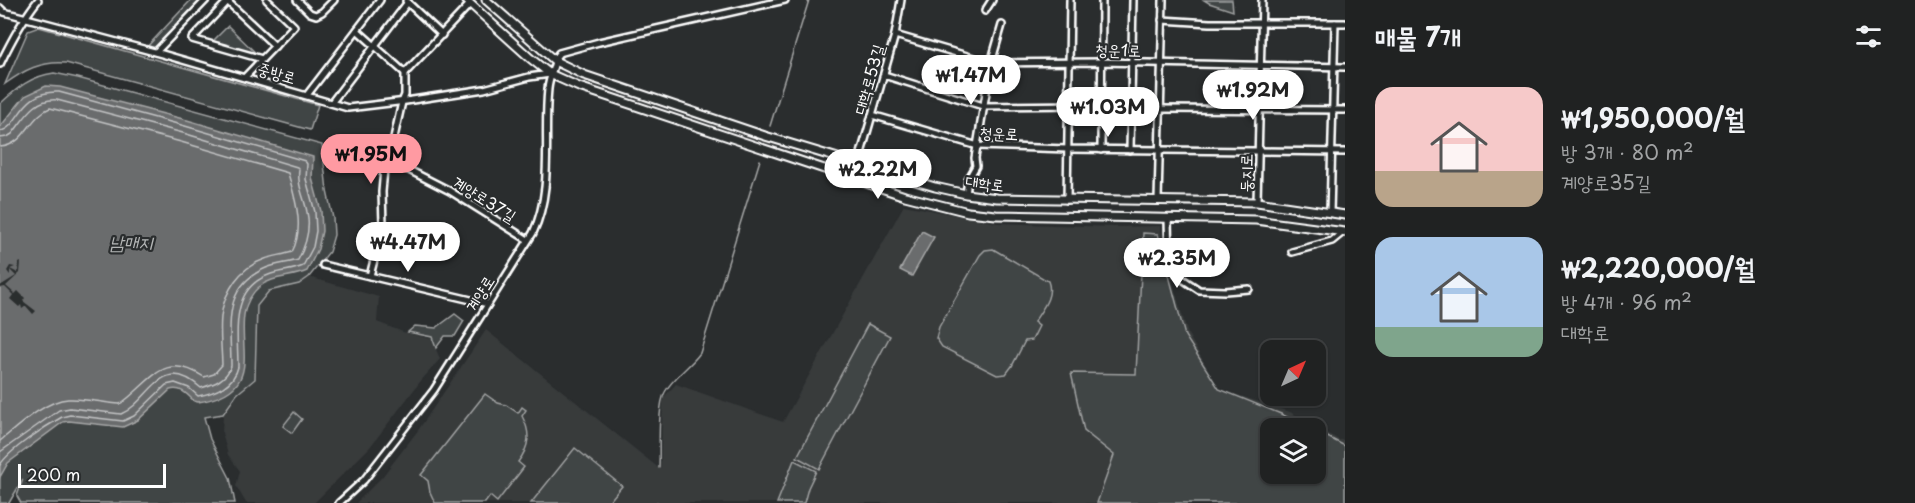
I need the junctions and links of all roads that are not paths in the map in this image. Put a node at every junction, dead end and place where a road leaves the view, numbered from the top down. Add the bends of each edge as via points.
1 (38, 0) edge
2 (206, 0) edge
3 (227, 0) edge
4 (267, 0) edge
5 (278, 0) edge
6 (297, 0) edge
7 (334, 0) edge
8 (380, 0) edge
9 (486, 0) edge
10 (785, 0) edge
11 (901, 0) edge
12 (992, 0) edge
13 (1070, 0) edge
14 (1102, 0) edge
15 (1132, 0) edge
16 (1163, 0) edge
17 (1262, 0) edge
18 (406, 1) edge
19 (468, 2) edge
20 (273, 5) junction
21 (0, 8) edge
22 (985, 11) dead end
23 (24, 17) junction
24 (1162, 20) junction
25 (1262, 21) junction
26 (1335, 22) junction
27 (1345, 23) edge
28 (1002, 25) dead end
29 (357, 30) junction
30 (442, 35) junction
31 (895, 35) junction
32 (274, 46) junction
33 (375, 46) junction
34 (156, 52) junction
35 (262, 59) junction
36 (555, 61) junction
37 (1069, 62) junction
38 (1101, 62) junction
39 (991, 63) junction
40 (1132, 63) junction
41 (1161, 63) junction
42 (0, 64) edge
43 (1261, 66) junction
44 (1334, 67) junction
45 (1345, 67) edge
46 (405, 73) junction
47 (550, 74) junction
48 (884, 75) junction
49 (245, 77) junction
50 (307, 95) junction
51 (332, 102) junction
52 (402, 102) junction
53 (1086, 105) dead end
54 (983, 106) junction
55 (1068, 106) junction
56 (1160, 109) junction
57 (1260, 110) junction
58 (1345, 110) edge
59 (1333, 111) junction
60 (872, 115) junction
61 (978, 146) junction
62 (391, 148) junction
63 (1067, 149) junction
64 (333, 150) dead end
65 (1101, 150) junction
66 (1130, 150) junction
67 (1159, 150) junction
68 (1259, 151) junction
69 (1332, 152) junction
70 (1345, 152) edge
71 (858, 164) junction
72 (966, 194) junction
73 (1067, 200) junction
74 (1158, 201) junction
75 (1257, 202) junction
76 (1330, 213) junction
77 (1345, 215) edge
78 (1168, 219) junction
79 (1344, 232) edge
80 (528, 240) junction
81 (1292, 252) dead end
82 (323, 265) dead end
83 (370, 276) junction
84 (1250, 289) dead end
85 (488, 304) junction
86 (339, 503) edge

1 - 23 street
2 - 34 street
3 - 32 street
3 - 35 street via 192,39
4 - 20 street
5 - 20 street
6 - 7 street via 316,15
8 - 29 street
9 - 36 main road, 대학로
10 - 36 street via 562,51
11 - 31 street, 대학로53길
12 - 22 street
13 - 37 street
14 - 38 street
15 - 40 street
16 - 24 street
17 - 25 street, 둥지로
18 - 30 street
18 - 33 street
19 - 30 street
19 - 47 main road
20 - 32 street via 294,26
21 - 23 street, 중방로
23 - 34 street, 중방로
23 - 42 street
24 - 25 street
24 - 41 street
25 - 26 street
25 - 43 street, 둥지로
26 - 27 street
26 - 44 street
28 - 39 street
29 - 33 street
29 - 50 street
30 - 46 street
31 - 39 street, 청운1로
31 - 48 street, 대학로53길
32 - 35 street
33 - 46 street
33 - 51 street
34 - 49 street, 중방로
35 - 49 street
36 - 47 street, 계양로
36 - 71 main road, 대학로 via 663,102
37 - 38 street, 청운1로
37 - 39 street, 청운1로
37 - 55 street
38 - 40 street, 청운1로
38 - 65 street
39 - 54 street
40 - 41 street, 청운1로
40 - 66 street
41 - 43 street, 청운1로
41 - 56 street
43 - 44 street, 청운1로
43 - 57 street, 둥지로
44 - 45 street, 청운1로
44 - 59 street
46 - 52 street
47 - 52 street, 중방로
47 - 78 main road via 708,131 905,196 958,209 996,215
47 - 80 street, 계양로 via 545,196
48 - 54 street
48 - 60 street, 대학로53길
49 - 50 street, 중방로
50 - 51 street, 중방로
51 - 52 street, 중방로 via 348,108
52 - 62 street
53 - 55 street
54 - 55 street
54 - 61 street
55 - 63 street
56 - 57 street
56 - 67 street
57 - 59 street
57 - 68 street, 둥지로
58 - 59 street
59 - 69 street
60 - 61 street, 청운로
60 - 71 street, 대학로53길
61 - 63 street, 청운로
61 - 72 street
62 - 64 street via 342,153
62 - 80 street, 계양로37길 via 407,168
62 - 83 street via 384,169 383,225
63 - 65 street, 청운로
63 - 73 street
65 - 66 street, 청운로
66 - 67 street, 청운로
67 - 68 street, 청운로
67 - 74 street
68 - 69 street, 청운로
68 - 75 street, 둥지로
69 - 70 street, 청운로
69 - 76 street
71 - 72 main road, 대학로
72 - 73 main road, 대학로
73 - 74 main road, 대학로
74 - 75 main road, 대학로
75 - 76 main road, 대학로
76 - 77 main road, 대학로
78 - 79 main road via 1256,220
78 - 84 street via 1169,260 1178,276 1199,290
79 - 81 street via 1332,241
80 - 85 street, 계양로
82 - 83 street
83 - 85 street
85 - 86 street, 계양로 via 416,415

